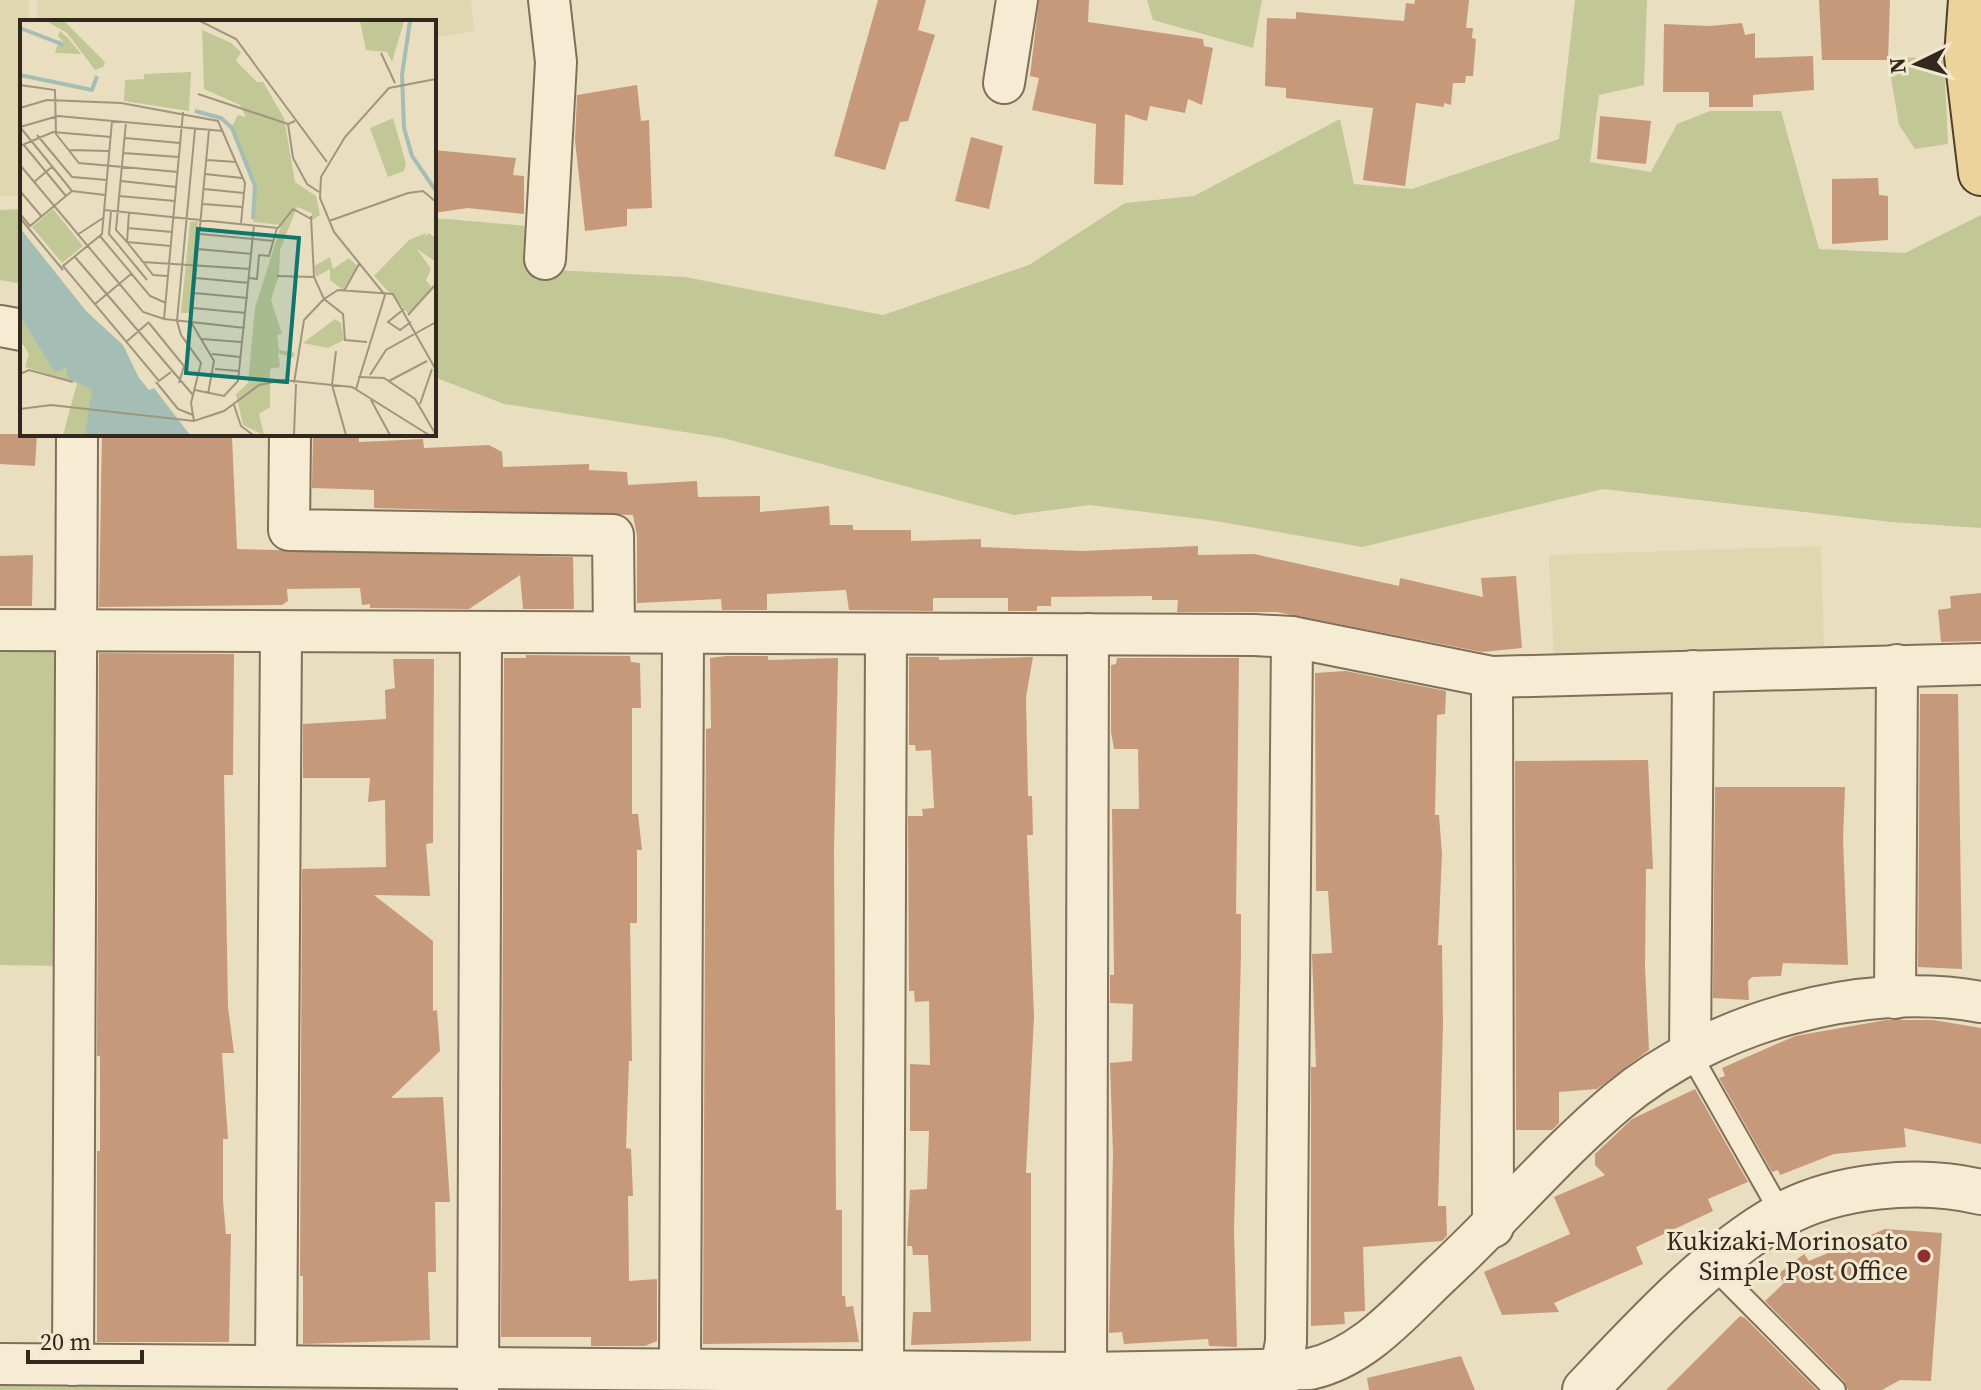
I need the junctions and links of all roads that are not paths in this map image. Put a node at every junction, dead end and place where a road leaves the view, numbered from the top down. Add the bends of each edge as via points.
1 (549, 0) edge
2 (1017, 0) edge
3 (1971, 0) edge
4 (1004, 83) dead end
5 (1981, 173) edge
6 (545, 259) dead end
7 (0, 326) edge
8 (20, 330) edge
9 (77, 436) edge
10 (290, 436) edge
11 (0, 630) edge
12 (76, 631) junction
13 (614, 632) junction
14 (281, 633) junction
15 (481, 633) junction
16 (683, 634) junction
17 (1088, 634) junction
18 (886, 635) junction
19 (1292, 637) junction
20 (1981, 664) edge
21 (1897, 665) junction
22 (1693, 671) junction
23 (1492, 677) junction
24 (1895, 998) junction
25 (1981, 1002) edge
26 (1690, 1053) junction
27 (1981, 1192) edge
28 (1782, 1215) junction
29 (1493, 1227) junction
30 (1712, 1266) junction
31 (0, 1364) edge
32 (73, 1365) junction
33 (276, 1366) junction
34 (680, 1367) junction
35 (883, 1371) junction
36 (1086, 1373) junction
37 (478, 1379) edge
38 (1279, 1380) edge
39 (1585, 1390) edge
40 (1835, 1390) edge

1 - 6 street via 556,62
2 - 4 street
3 - 5 main road via 1967,56
7 - 8 street
9 - 12 street
10 - 13 street via 289,530 613,535
11 - 12 street
12 - 14 street
12 - 32 street
13 - 15 street
13 - 16 street
14 - 15 street
14 - 33 street
15 - 37 street
16 - 18 street
16 - 34 street
17 - 18 street
17 - 19 street
17 - 36 street
18 - 35 street
19 - 23 street
19 - 38 street via 1286,1342
20 - 21 street
21 - 22 street
21 - 24 street
22 - 23 street
22 - 26 street
23 - 29 street
24 - 25 street
24 - 26 street via 1780,1015
26 - 28 lane
26 - 29 street via 1617,1102
27 - 28 street via 1926,1185 1875,1188 1830,1196
28 - 30 street
29 - 38 street via 1357,1350
30 - 39 street
30 - 40 lane
31 - 32 street
32 - 33 street
33 - 37 street
34 - 35 street
34 - 37 street
35 - 36 street
36 - 38 street

